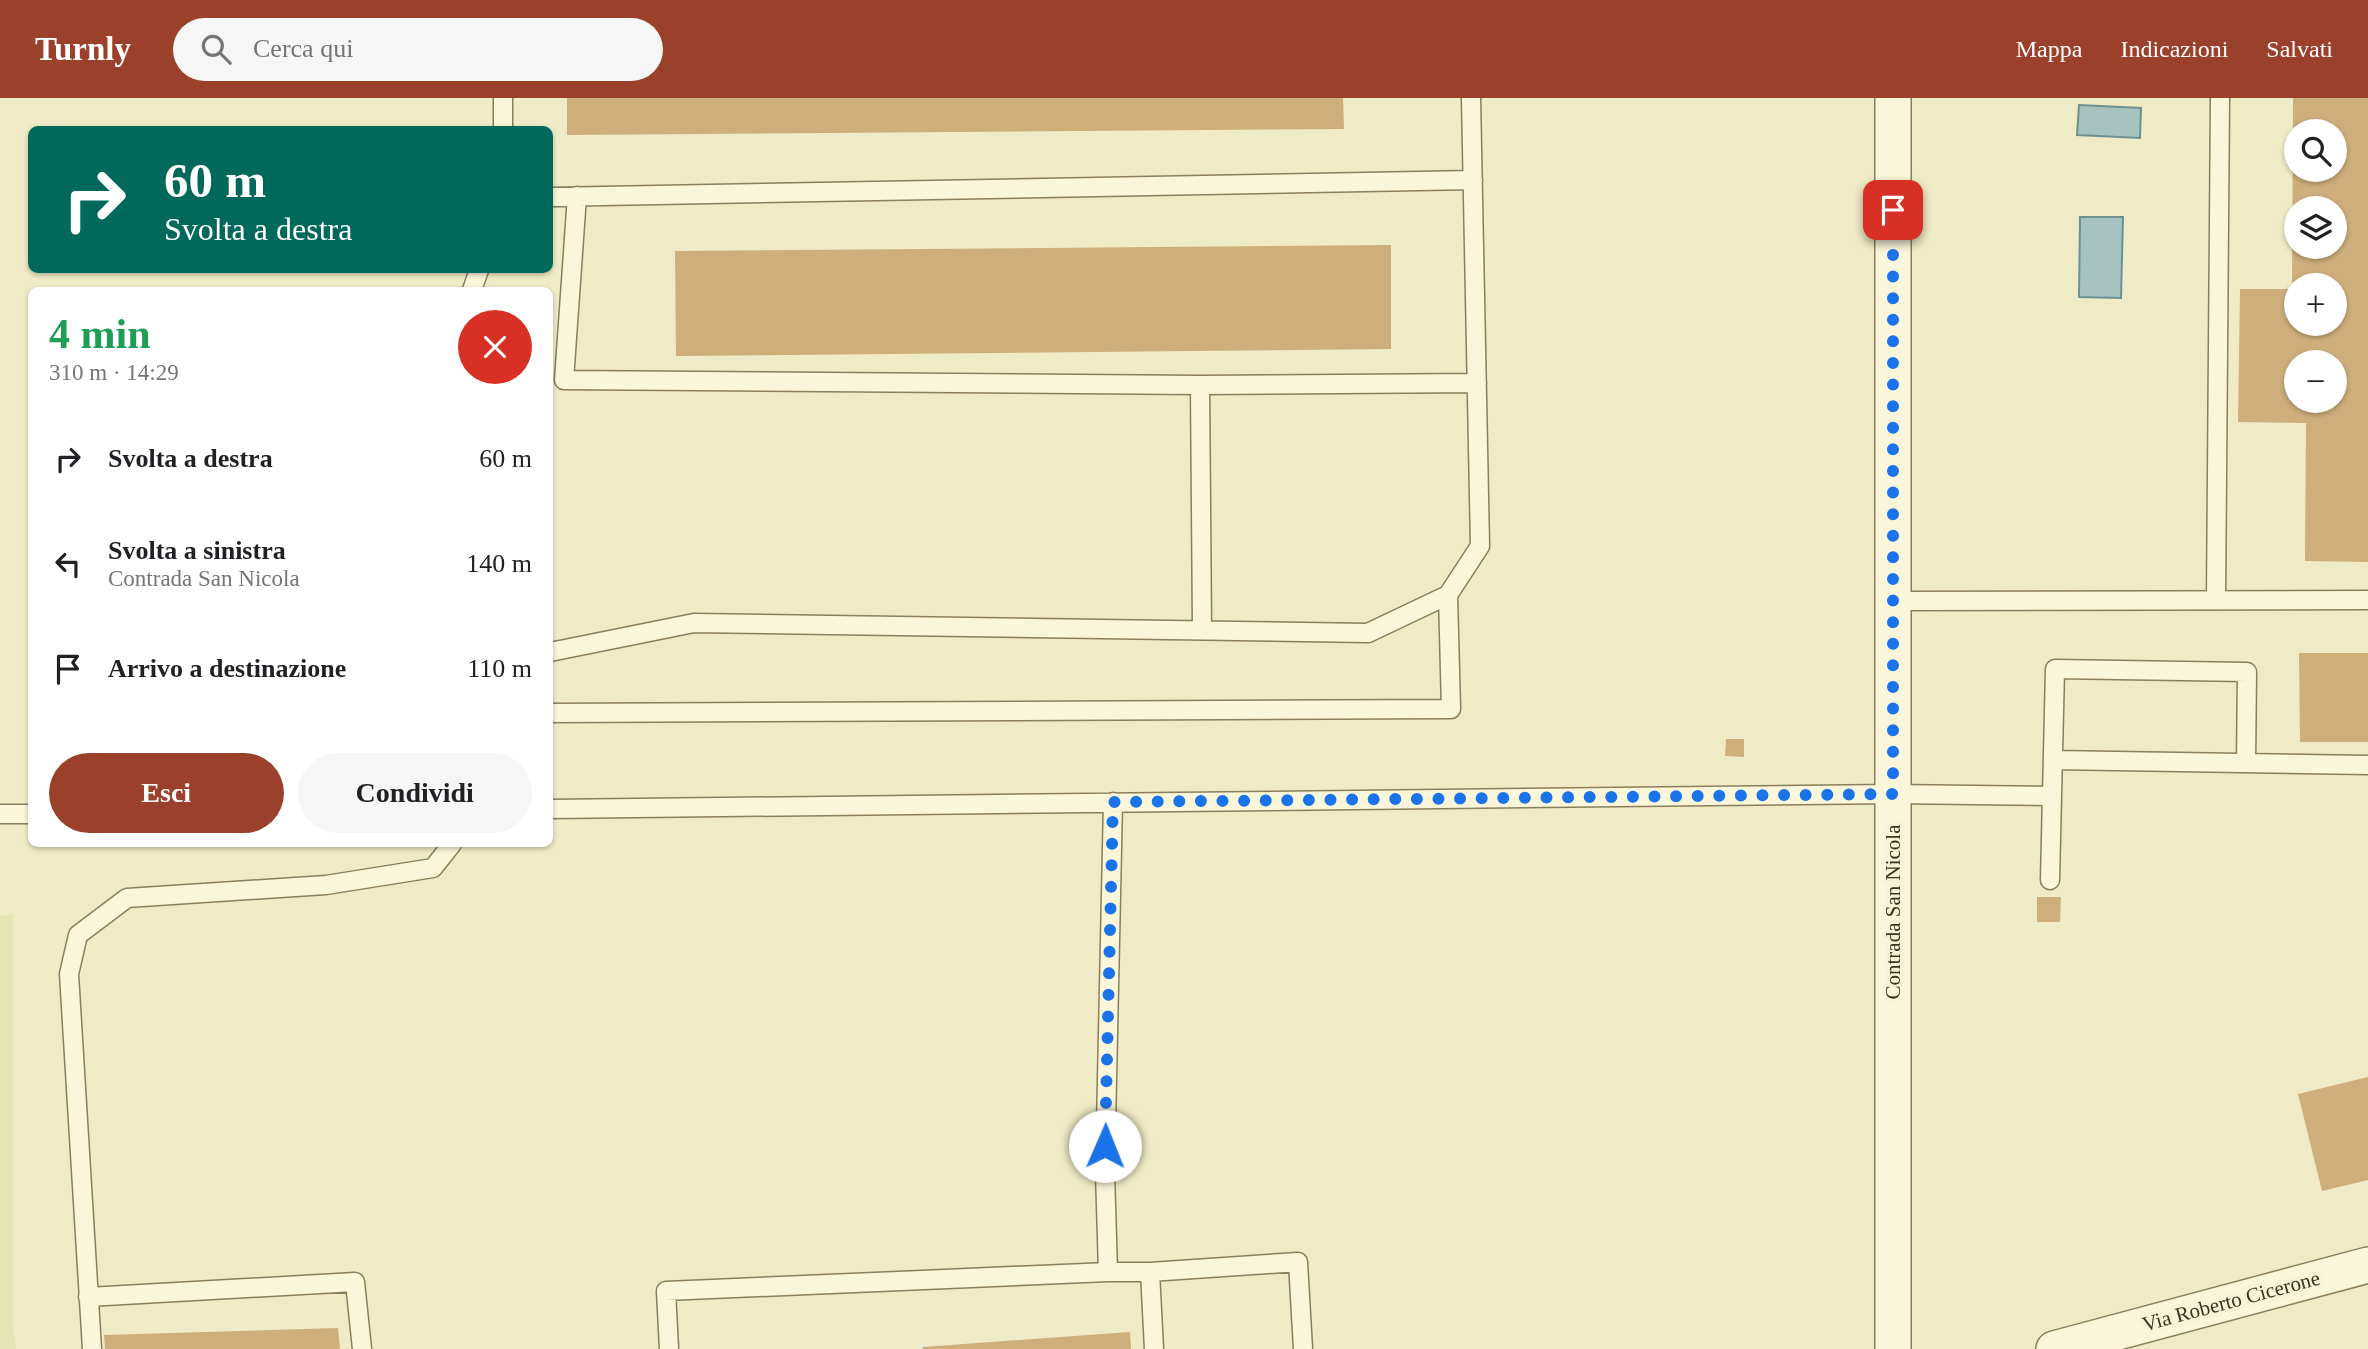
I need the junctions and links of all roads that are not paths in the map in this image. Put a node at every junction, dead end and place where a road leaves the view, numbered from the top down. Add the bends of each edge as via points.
1 (503, 98) edge
2 (1471, 98) edge
3 (1893, 98) edge
4 (2220, 98) edge
5 (503, 126) edge
6 (1473, 180) junction
7 (577, 196) junction
8 (553, 197) edge
9 (1477, 383) junction
10 (1200, 385) junction
11 (1448, 595) junction
12 (2216, 600) junction
13 (2368, 600) edge
14 (1893, 601) junction
15 (1202, 630) junction
16 (553, 651) edge
17 (553, 713) edge
18 (2053, 760) junction
19 (2246, 763) junction
20 (2368, 765) edge
21 (1893, 794) junction
22 (2052, 796) junction
23 (1113, 802) junction
24 (553, 809) edge
25 (0, 814) edge
26 (28, 814) edge
27 (450, 847) edge
28 (2050, 880) dead end
29 (2368, 1265) edge
30 (1108, 1272) junction
31 (1150, 1272) junction
32 (88, 1297) junction
33 (92, 1349) edge
34 (362, 1349) edge
35 (669, 1349) edge
36 (1154, 1349) edge
37 (1303, 1349) edge
38 (1893, 1349) edge
39 (2054, 1349) edge

1 - 5 lane
2 - 6 lane
3 - 14 street, Contrada San Nicola
4 - 12 lane
6 - 7 lane
6 - 9 lane
7 - 8 lane
7 - 10 lane via 565,380
9 - 10 lane
9 - 11 lane via 1480,546
10 - 15 lane
11 - 15 lane via 1368,632
11 - 17 lane via 1451,709
12 - 13 lane
12 - 14 lane
14 - 21 street, Contrada San Nicola
15 - 16 lane via 694,623
18 - 19 lane
18 - 19 lane via 2054,669 2220,671 2247,672
18 - 22 lane
19 - 20 lane
21 - 22 lane
21 - 23 lane
21 - 38 street, Contrada San Nicola
22 - 28 lane
23 - 24 lane
23 - 30 lane via 1105,1172
25 - 26 lane
27 - 32 lane via 433,868 326,886 127,898 78,934 69,974
29 - 39 street, Via Roberto Cicerone
30 - 31 lane
30 - 35 lane via 666,1291
31 - 36 lane
31 - 37 lane via 1298,1262
32 - 33 lane
32 - 34 lane via 355,1282

